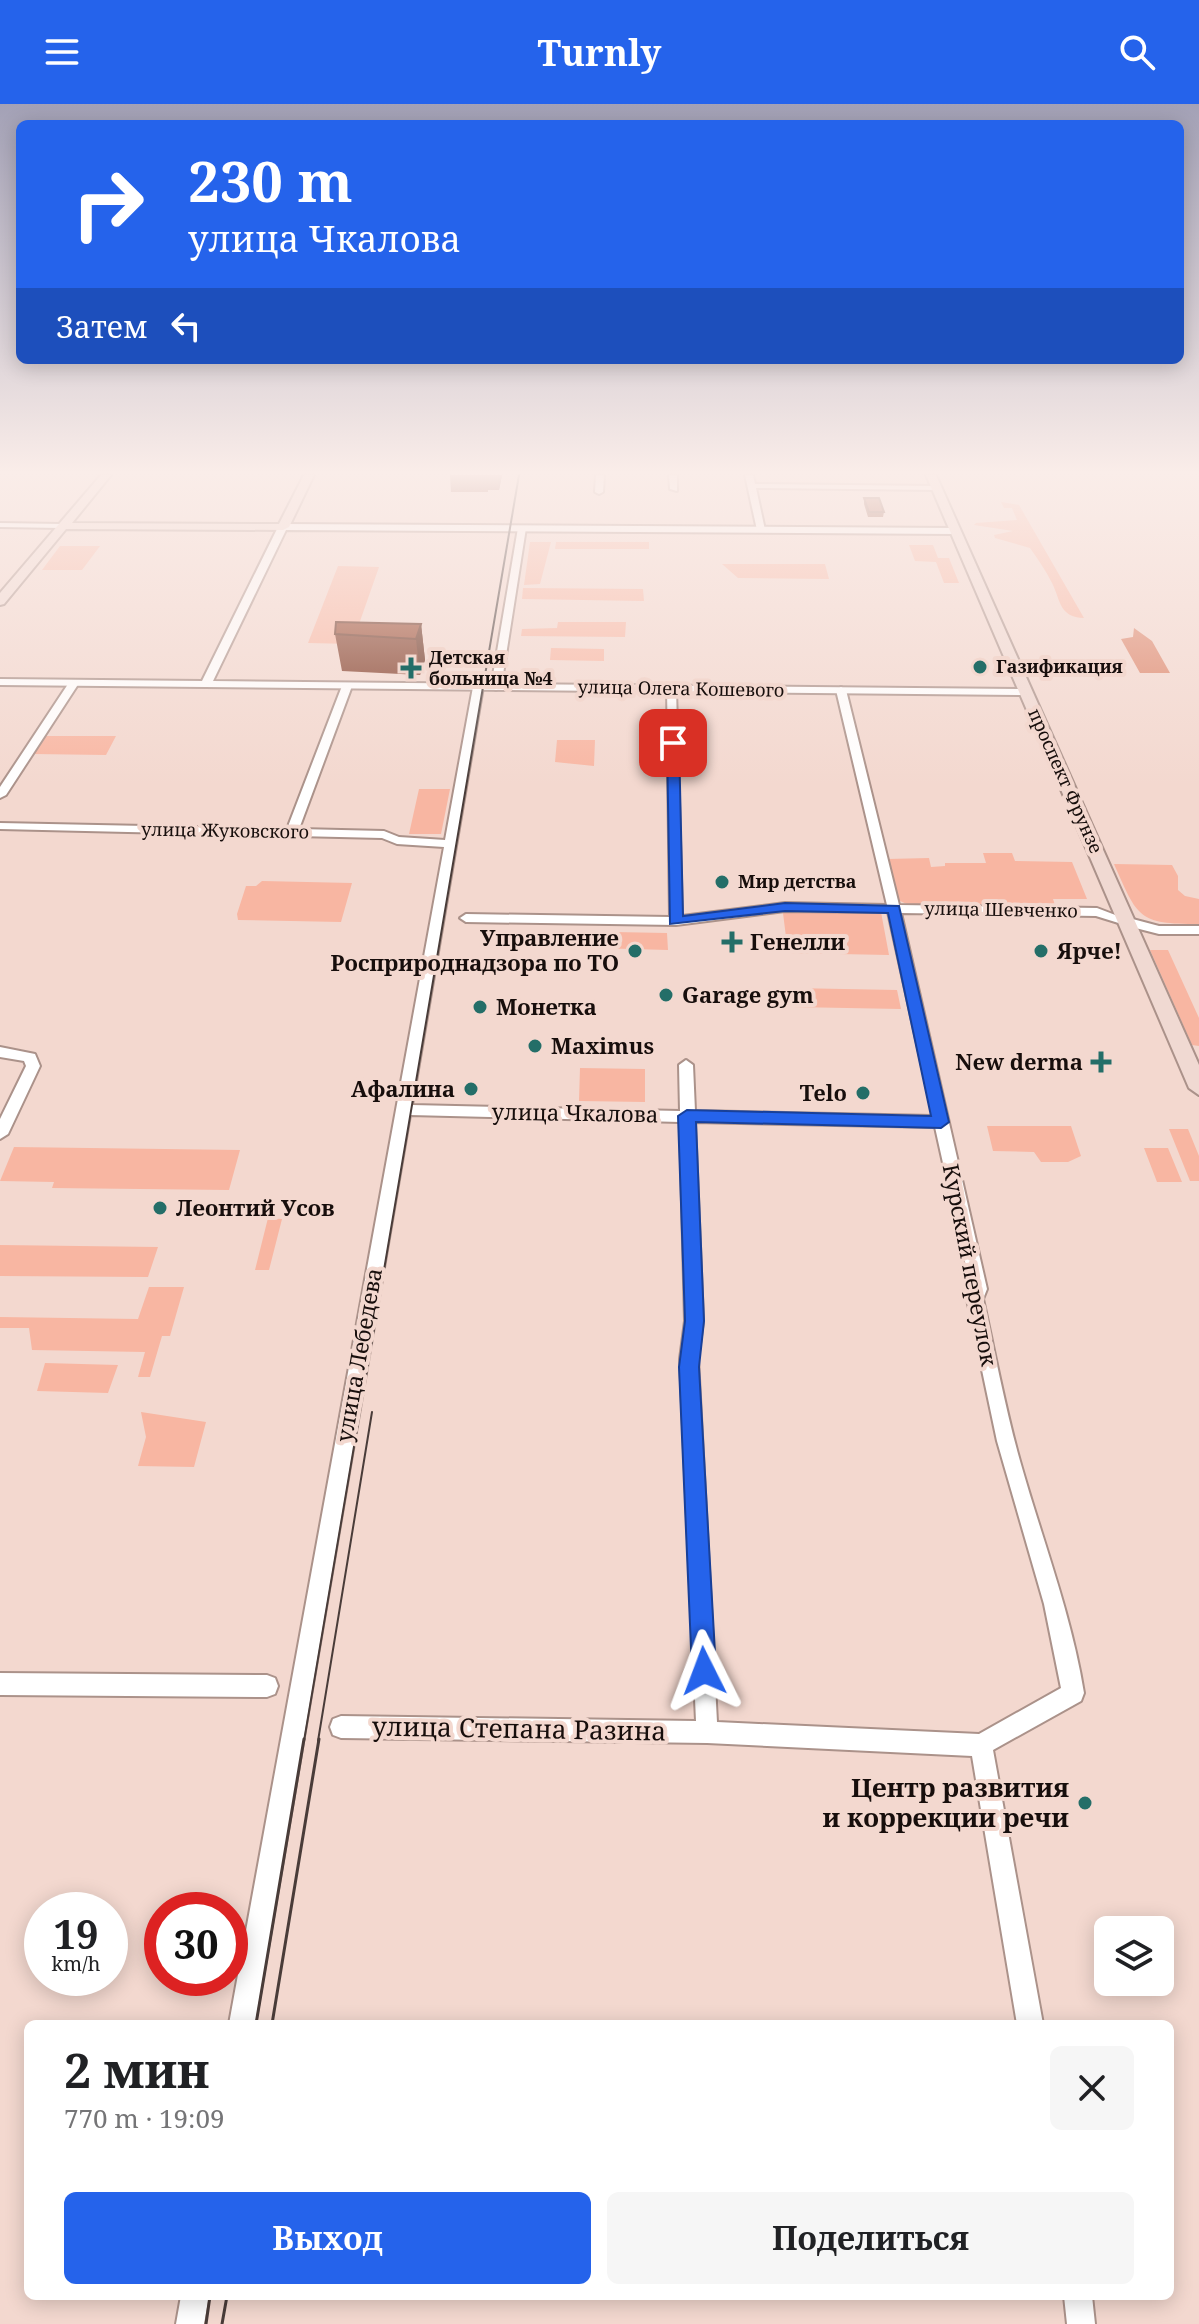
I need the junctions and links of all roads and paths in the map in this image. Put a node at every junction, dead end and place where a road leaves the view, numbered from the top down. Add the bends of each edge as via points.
1 (19, 579) edge
2 (258, 579) edge
3 (514, 579) edge
4 (976, 579) edge
5 (0, 601) edge
6 (0, 682) edge
7 (74, 683) junction
8 (206, 684) junction
9 (347, 686) junction
10 (478, 687) junction
11 (496, 687) junction
12 (671, 688) junction
13 (841, 690) junction
14 (1026, 692) junction
15 (0, 795) edge
16 (0, 826) edge
17 (292, 832) junction
18 (448, 844) junction
19 (894, 909) junction
20 (466, 918) dead end
21 (676, 921) junction
22 (1125, 921) junction
23 (1199, 930) edge
24 (0, 1052) edge
25 (686, 1065) dead end
26 (1199, 1088) edge
27 (402, 1110) junction
28 (687, 1116) junction
29 (941, 1122) junction
30 (0, 1134) edge
31 (0, 1684) edge
32 (267, 1686) dead end
33 (341, 1727) dead end
34 (707, 1732) junction
35 (981, 1745) junction
36 (243, 2020) edge
37 (1029, 2020) edge
38 (194, 2300) edge
39 (1078, 2300) edge
40 (190, 2324) edge
41 (1081, 2324) edge

1 - 5 main road
2 - 8 street
3 - 11 street
4 - 14 main road, проспект Фрунзе
6 - 7 street, улица Олега Кошевого
7 - 8 street, улица Олега Кошевого
7 - 15 street
8 - 9 street, улица Олега Кошевого
9 - 10 street, улица Олега Кошевого
9 - 17 street
10 - 11 street, улица Олега Кошевого
10 - 18 street, улица Лебедева
11 - 12 street, улица Олега Кошевого
12 - 13 street, улица Олега Кошевого
12 - 21 street
13 - 14 street, улица Олега Кошевого
13 - 19 street, Курский переулок
14 - 22 main road, проспект Фрунзе
16 - 17 street, улица Жуковского
17 - 18 street, улица Жуковского via 384,835
18 - 27 street, улица Лебедева
19 - 21 street, улица Шевченко via 785,907
19 - 22 street, улица Шевченко via 1097,912
19 - 29 street, Курский переулок
20 - 21 street, улица Шевченко
22 - 23 street, улица Шевченко via 1159,930
22 - 26 main road, проспект Фрунзе
24 - 30 street via 30,1057 33,1066
25 - 28 street
27 - 28 street, улица Чкалова
27 - 36 street, улица Лебедева
28 - 29 street, улица Чкалова
28 - 34 street via 694,1321 689,1367
29 - 35 street, Курский переулок via 1011,1461 1047,1569 1073,1693
31 - 32 street
33 - 34 street, улица Степана Разина
34 - 35 street, улица Степана Разина
35 - 37 street
38 - 40 street
39 - 41 street

